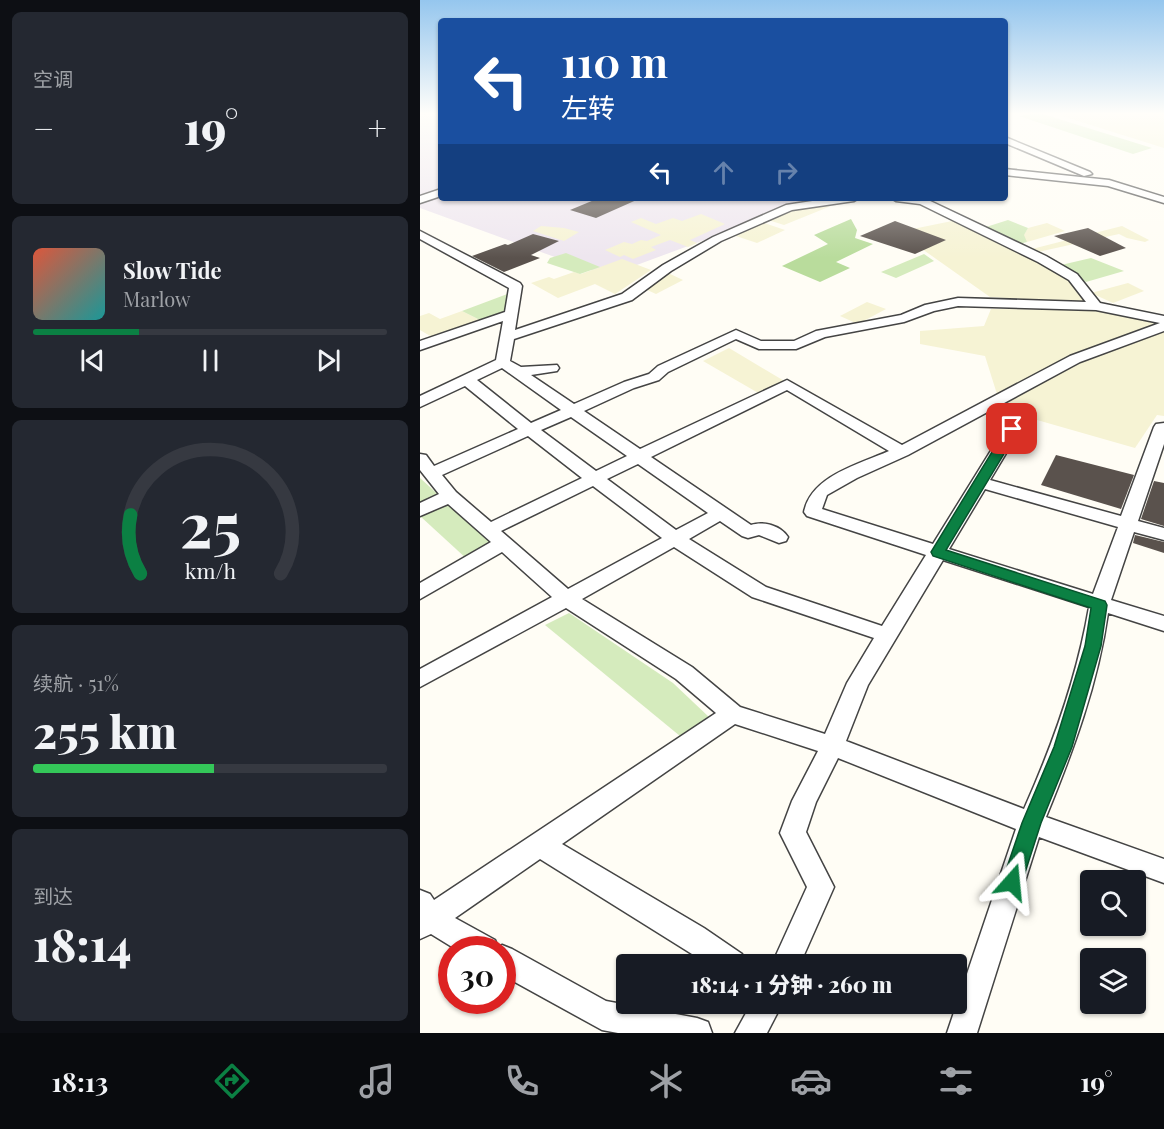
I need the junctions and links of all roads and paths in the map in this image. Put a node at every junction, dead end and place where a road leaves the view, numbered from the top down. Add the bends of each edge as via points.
1 (1058, 162) edge
2 (1008, 172) edge
3 (1108, 183) junction
4 (438, 193) edge
5 (420, 200) edge
6 (1164, 200) edge
7 (833, 201) edge
8 (922, 201) edge
9 (420, 234) edge
10 (1096, 306) junction
11 (511, 314) junction
12 (1164, 320) edge
13 (1164, 326) edge
14 (507, 337) junction
15 (420, 346) edge
16 (503, 362) junction
17 (552, 368) dead end
18 (467, 380) junction
19 (420, 402) edge
20 (575, 410) junction
21 (1021, 415) dead end
22 (1162, 427) dead end
23 (530, 430) junction
24 (902, 452) junction
25 (640, 456) junction
26 (426, 466) edge
27 (595, 478) junction
28 (980, 482) junction
29 (450, 496) junction
30 (420, 510) edge
31 (720, 514) junction
32 (1128, 524) junction
33 (1164, 534) edge
34 (496, 537) junction
35 (778, 537) dead end
36 (675, 539) junction
37 (938, 552) junction
38 (420, 592) edge
39 (567, 599) junction
40 (1099, 605) junction
41 (1164, 624) edge
42 (887, 635) junction
43 (420, 679) edge
44 (732, 714) junction
45 (831, 747) junction
46 (1031, 823) junction
47 (540, 845) junction
48 (1164, 871) edge
49 (424, 916) edge
50 (460, 936) edge
51 (717, 954) edge
52 (791, 954) edge
53 (516, 967) edge
54 (761, 1014) edge
55 (697, 1033) edge
56 (750, 1033) edge
57 (962, 1033) edge

1 - 3 street
2 - 3 street
3 - 6 street
4 - 5 street
7 - 14 street via 790,207 717,239 627,297
8 - 10 street via 1073,277
9 - 11 street via 516,286
10 - 12 street
10 - 20 street via 958,302 904,318 821,334 796,345 759,345 735,334 654,377
11 - 14 street
11 - 15 street
13 - 24 street via 1074,359
14 - 16 street
16 - 17 street via 518,372
16 - 18 street
16 - 20 street
18 - 19 street
18 - 23 street
20 - 23 street
20 - 25 street
21 - 28 street
22 - 32 street
23 - 26 street
23 - 27 street
24 - 25 street via 787,384
24 - 37 street via 821,491 813,512
25 - 27 street
25 - 31 street
26 - 29 street
27 - 34 street
27 - 36 street
28 - 32 street
28 - 37 street
29 - 30 street
29 - 34 street
31 - 35 street via 748,532 761,528
31 - 36 street
32 - 33 street
32 - 40 street
34 - 38 street
34 - 39 street
36 - 39 street
36 - 42 street via 759,592
37 - 40 street
37 - 42 street
39 - 43 street
39 - 44 street via 684,673
40 - 41 street
40 - 46 street via 1093,646 1063,747
42 - 45 street via 858,683
44 - 45 street
44 - 47 street
45 - 46 street
45 - 52 street via 793,833 822,887
46 - 48 street
46 - 57 street
47 - 49 street
47 - 51 street
49 - 50 street
53 - 55 street via 602,1015
54 - 56 street

